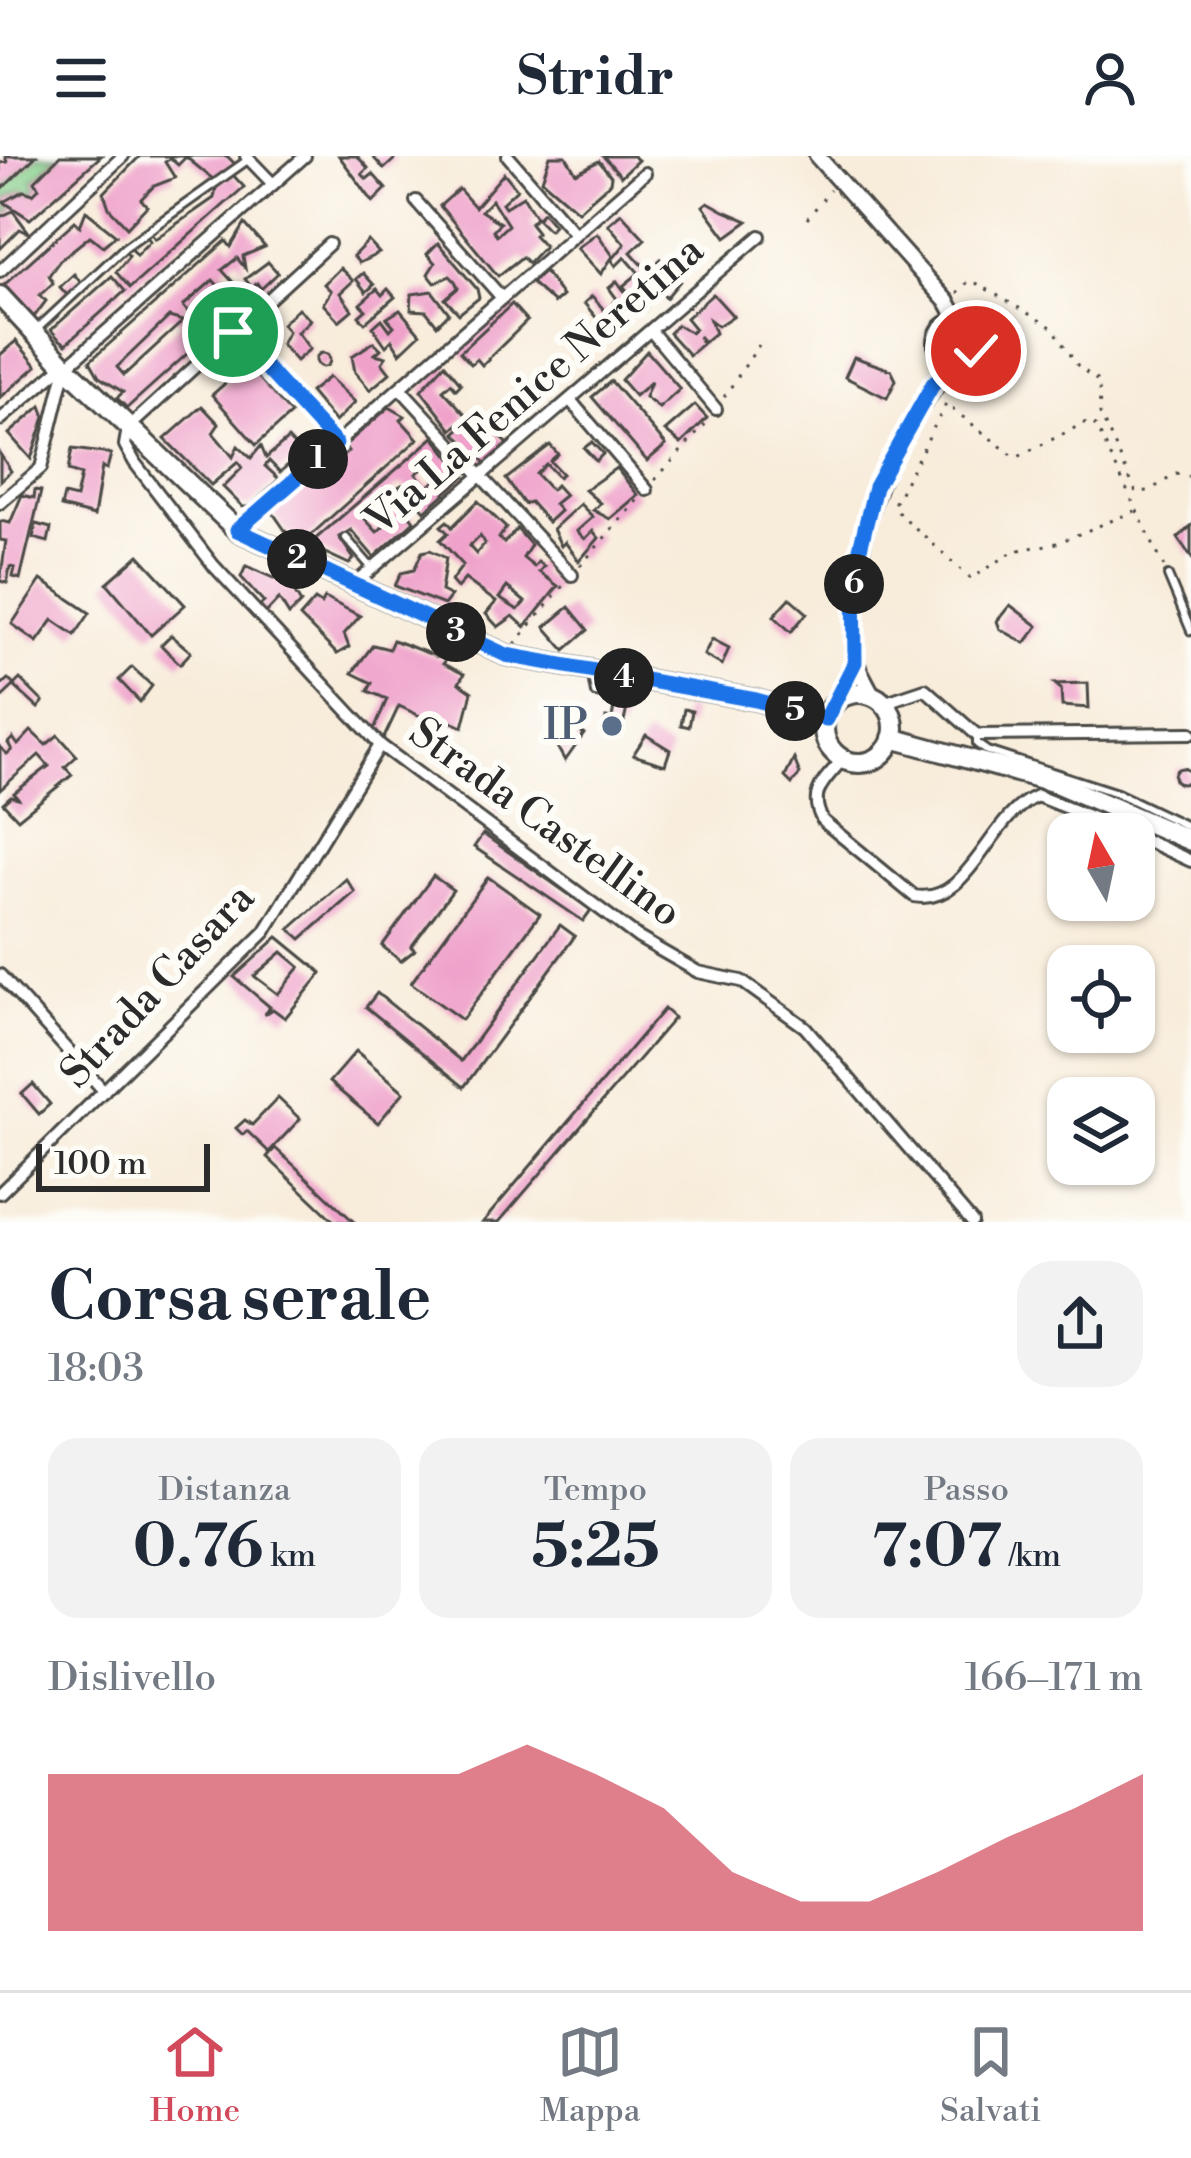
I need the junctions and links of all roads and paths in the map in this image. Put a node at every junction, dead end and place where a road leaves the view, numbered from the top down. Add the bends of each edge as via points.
1 (123, 156) edge
2 (305, 156) edge
3 (508, 156) edge
4 (817, 156) edge
5 (248, 158) edge
6 (644, 173) dead end
7 (836, 177) junction
8 (273, 184) junction
9 (416, 201) dead end
10 (807, 219) dead end
11 (575, 234) junction
12 (760, 236) dead end
13 (329, 244) dead end
14 (0, 272) edge
15 (0, 296) edge
16 (502, 298) junction
17 (947, 303) junction
18 (958, 322) junction
19 (651, 331) junction
20 (34, 332) junction
21 (233, 332) junction
22 (759, 346) dead end
23 (948, 360) junction
24 (65, 366) junction
25 (400, 388) junction
26 (570, 400) junction
27 (716, 409) junction
28 (0, 420) edge
29 (1103, 422) junction
30 (1095, 425) junction
31 (128, 428) junction
32 (336, 444) junction
33 (481, 476) junction
34 (1191, 478) edge
35 (646, 490) junction
36 (0, 503) edge
37 (1135, 511) junction
38 (237, 530) junction
39 (346, 538) dead end
40 (372, 569) junction
41 (572, 575) junction
42 (1168, 576) joint
43 (352, 586) junction
44 (1191, 631) edge
45 (506, 655) junction
46 (855, 662) junction
47 (839, 700) junction
48 (878, 700) junction
49 (826, 719) junction
50 (1191, 733) edge
51 (977, 735) junction
52 (892, 738) junction
53 (380, 745) junction
54 (843, 759) junction
55 (1080, 813) edge
56 (1191, 828) edge
57 (1191, 841) edge
58 (1155, 844) edge
59 (1191, 861) edge
60 (0, 975) edge
61 (104, 1091) junction
62 (0, 1193) edge
63 (972, 1222) edge

1 - 14 street
2 - 8 street
3 - 11 street
4 - 7 street
5 - 8 street
5 - 20 lane via 125,247
6 - 11 street
7 - 10 path
7 - 17 street
8 - 24 street
9 - 16 street
11 - 16 street
12 - 19 street, Via La Fenice Neretina
13 - 21 street
15 - 20 main road
16 - 25 street
17 - 18 street
17 - 29 path via 969,281 1044,321 1099,382
18 - 23 street via 940,331 937,344
18 - 23 street via 975,331 978,344 972,357
19 - 26 street, Via La Fenice Neretina
19 - 27 street
20 - 24 main road
21 - 31 street
21 - 32 street
22 - 27 path
23 - 46 street via 891,454 865,517 854,573
24 - 28 street
24 - 31 main road
24 - 36 street via 40,468
25 - 32 street
25 - 33 street
26 - 33 street, Via La Fenice Neretina
26 - 35 street
27 - 35 path
29 - 30 path
29 - 34 path via 1136,492 1176,474
30 - 37 path
30 - 37 path via 1084,421 1016,458 946,404 896,510 970,579 1014,551
31 - 38 main road
31 - 53 street, Strada Castellino via 125,445 135,464 214,566
32 - 38 street
33 - 40 street, Via La Fenice Neretina
33 - 41 street
35 - 41 path
37 - 42 path
38 - 43 main road
39 - 40 lane
40 - 43 street, Via La Fenice Neretina
41 - 45 path
42 - 44 lane
43 - 45 main road
45 - 49 main road
46 - 47 street
46 - 48 street
47 - 48 main road
47 - 49 main road
48 - 51 street via 925,689
48 - 52 main road via 893,719
49 - 54 main road via 827,742
50 - 51 street
51 - 56 lane via 987,751 1117,793
52 - 54 main road via 872,760
52 - 57 main road via 1053,782
53 - 61 street, Strada Casara via 266,932
53 - 63 street, Strada Castellino via 639,938 698,972 742,981 805,1027
54 - 55 street via 816,790 815,807 914,896 932,900 949,891 1015,805 1037,796
58 - 59 street
60 - 61 street
61 - 62 street, Strada Casara

